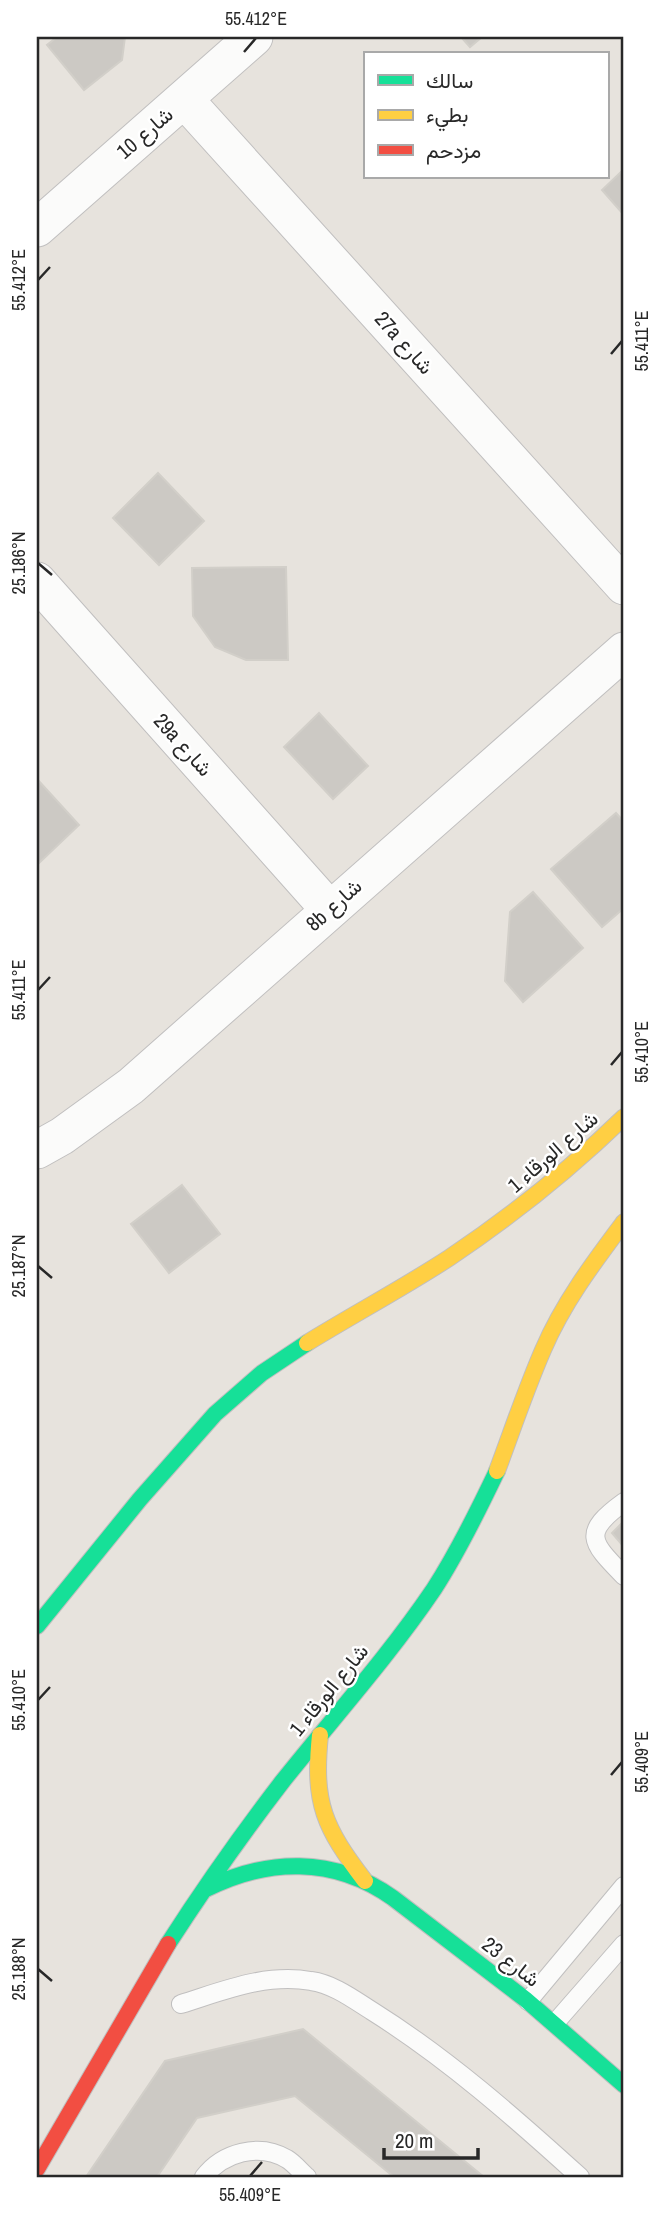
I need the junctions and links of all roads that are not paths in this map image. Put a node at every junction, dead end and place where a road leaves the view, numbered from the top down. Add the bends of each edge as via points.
1 (254, 37) edge
2 (184, 99) junction
3 (37, 228) edge
4 (37, 581) edge
5 (624, 586) edge
6 (624, 651) edge
7 (329, 909) junction
8 (624, 1117) edge
9 (37, 1150) edge
10 (624, 1222) edge
11 (624, 1502) edge
12 (624, 1576) edge
13 (37, 1626) edge
14 (320, 1735) junction
15 (365, 1881) junction
16 (624, 1886) edge
17 (202, 1891) junction
18 (624, 1944) edge
19 (528, 2001) junction
20 (181, 2004) dead end
21 (555, 2023) junction
22 (624, 2085) edge
23 (37, 2169) edge
24 (204, 2177) edge
25 (307, 2177) edge
26 (580, 2177) edge

1 - 2 street, شارع 10
2 - 3 street, شارع 10
2 - 5 street, 27a شارع
4 - 7 street, 29a شارع
6 - 7 street, 8b شارع
7 - 9 street, 8b شارع via 131,1086
8 - 13 main road, شارع الورقاء 1 via 514,1213 428,1271 306,1342 241,1389 160,1474
10 - 14 main road, شارع الورقاء 1 via 588,1270 543,1349 497,1471 464,1540 403,1632
11 - 12 lane via 603,1518 594,1538 598,1549
14 - 15 main road, شارع 23 via 316,1781 326,1826
14 - 17 main road, شارع الورقاء 1
15 - 17 main road, شارع 23 via 294,1864 246,1870
15 - 19 main road, شارع 23
16 - 19 lane
17 - 23 main road, شارع الورقاء 1
18 - 21 lane
19 - 21 main road, شارع 23
20 - 26 lane via 269,1979 325,1984 412,2038
21 - 22 main road, شارع 23
24 - 25 lane via 212,2166 235,2153 261,2151 286,2158

